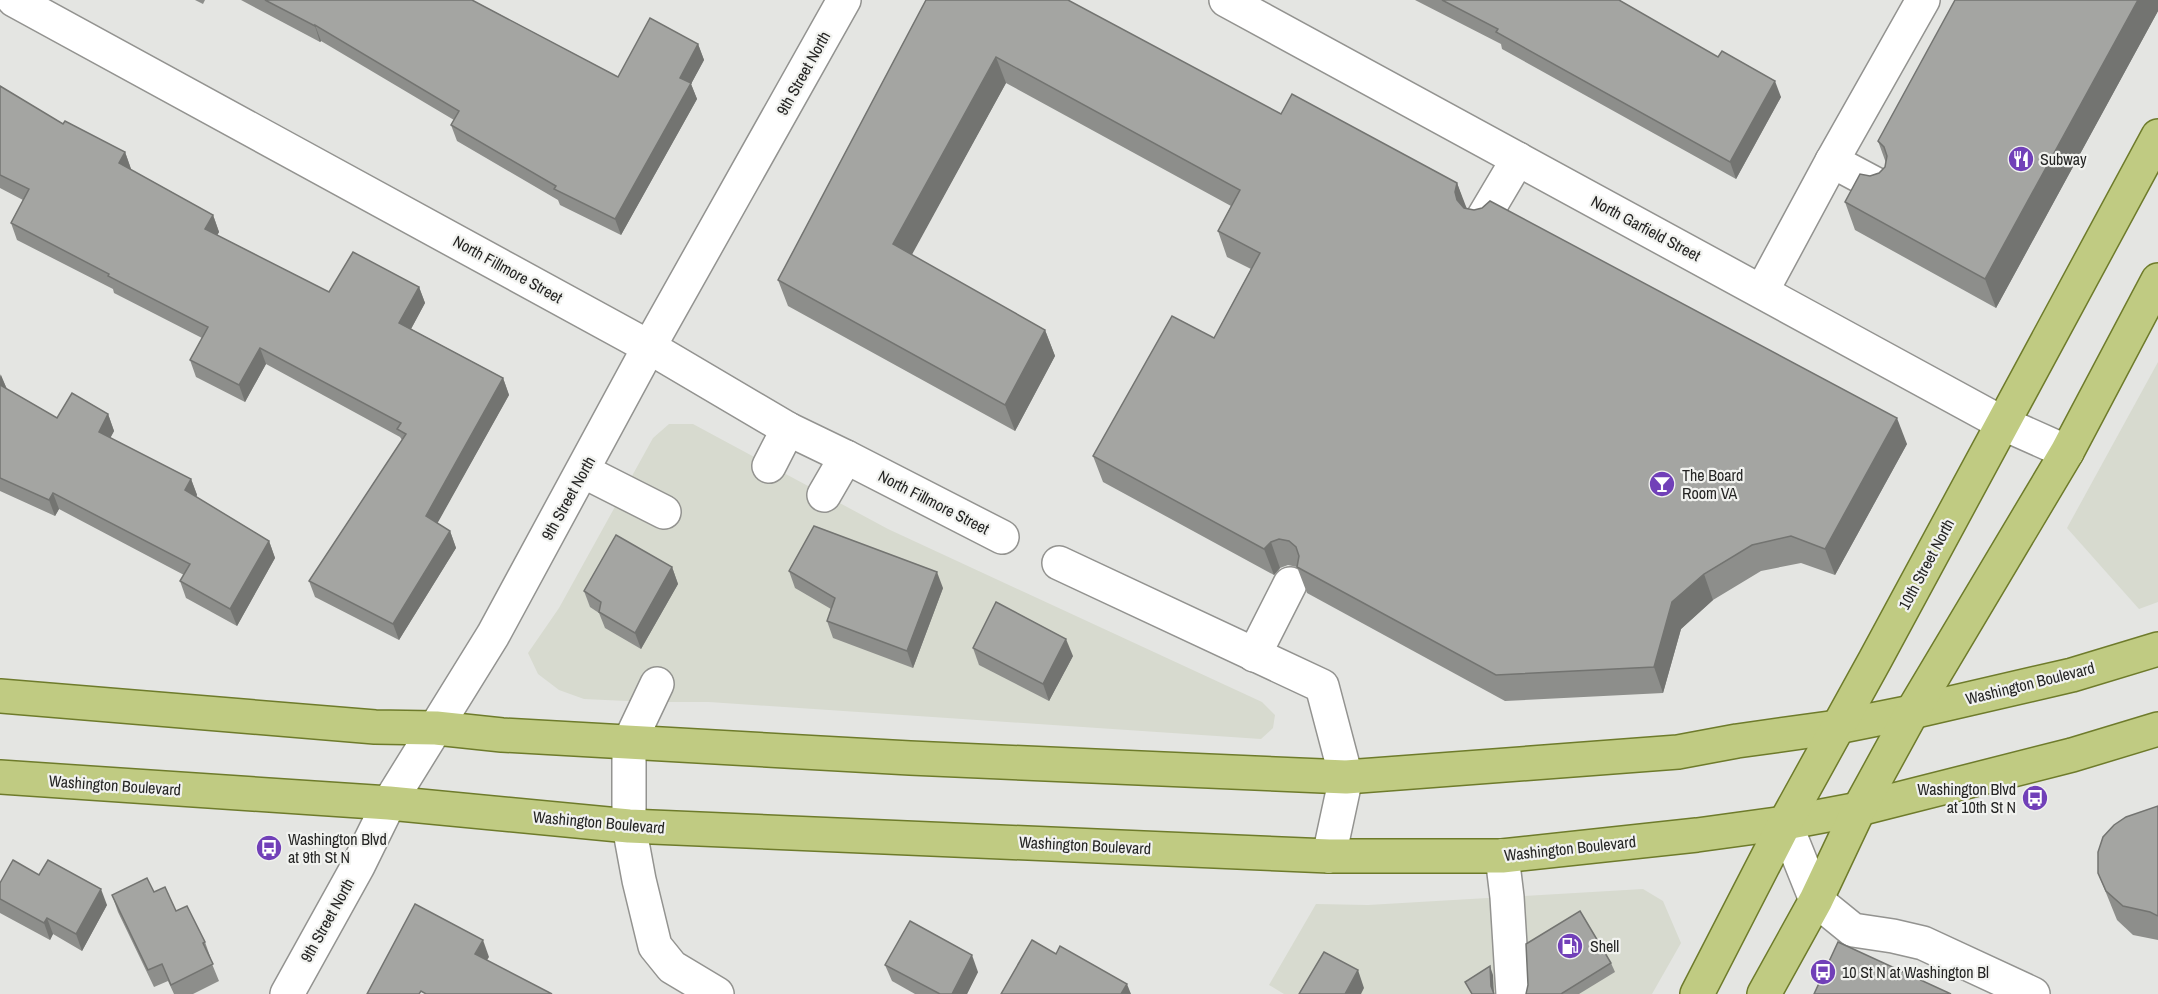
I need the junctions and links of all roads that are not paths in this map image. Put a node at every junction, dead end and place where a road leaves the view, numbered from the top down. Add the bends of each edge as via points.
1 (14, 0) edge
2 (844, 0) edge
3 (1226, 0) edge
4 (1923, 0) edge
5 (2158, 136) edge
6 (1518, 159) junction
7 (1832, 161) junction
8 (1879, 186) edge
9 (1483, 218) edge
10 (2158, 280) edge
11 (1762, 291) junction
12 (649, 347) junction
13 (2002, 423) junction
14 (788, 429) junction
15 (2067, 453) junction
16 (846, 456) junction
17 (770, 466) dead end
18 (583, 471) junction
19 (824, 495) dead end
20 (664, 512) dead end
21 (1002, 537) dead end
22 (1059, 563) dead end
23 (1290, 584) dead end
24 (2158, 648) edge
25 (1254, 655) junction
26 (657, 684) dead end
27 (0, 696) edge
28 (1912, 712) junction
29 (1837, 727) junction
30 (436, 728) junction
31 (2158, 729) edge
32 (629, 742) junction
33 (0, 777) edge
34 (1346, 777) junction
35 (389, 803) junction
36 (1858, 809) junction
37 (1785, 823) junction
38 (629, 826) junction
39 (1329, 856) junction
40 (1502, 856) junction
41 (1816, 900) junction
42 (287, 994) edge
43 (717, 994) edge
44 (1513, 994) edge
45 (1697, 994) edge
46 (1764, 994) edge
47 (2033, 994) edge

1 - 12 street, North Fillmore Street
2 - 12 street, 9th Street North
3 - 6 street, North Garfield Street
4 - 7 street
5 - 13 main road, 10th Street North
6 - 9 street
6 - 11 street, North Garfield Street
7 - 8 street
7 - 11 street
10 - 15 main road
11 - 13 street, North Garfield Street
12 - 14 street, North Fillmore Street
12 - 18 street, 9th Street North
13 - 15 street, North Garfield Street
13 - 29 main road, 10th Street North
14 - 16 street, North Fillmore Street
14 - 17 street
15 - 28 main road
16 - 19 street
16 - 21 street, North Fillmore Street
18 - 20 street
18 - 30 street, 9th Street North via 493,635
22 - 25 street
23 - 25 street
24 - 28 main road, Washington Boulevard via 2072,675
25 - 34 street via 1322,686
26 - 32 street
27 - 30 main road, Washington Boulevard via 375,727
28 - 29 main road, Washington Boulevard
28 - 36 main road
29 - 34 main road, Washington Boulevard via 1678,752
29 - 37 main road, 10th Street North
30 - 32 main road, Washington Boulevard
30 - 35 street, 9th Street North
31 - 36 main road, Washington Boulevard
32 - 34 main road, Washington Boulevard
32 - 38 street
33 - 35 main road, Washington Boulevard
34 - 39 street
35 - 38 main road, Washington Boulevard
35 - 42 street, 9th Street North
36 - 37 main road, Washington Boulevard
36 - 41 main road
37 - 40 main road, Washington Boulevard
37 - 41 street
37 - 45 main road, 10th Street North
38 - 39 main road, Washington Boulevard
38 - 43 street via 655,946 672,967
39 - 40 main road, Washington Boulevard
40 - 44 street
41 - 46 main road
41 - 47 street via 1853,930 1923,943

